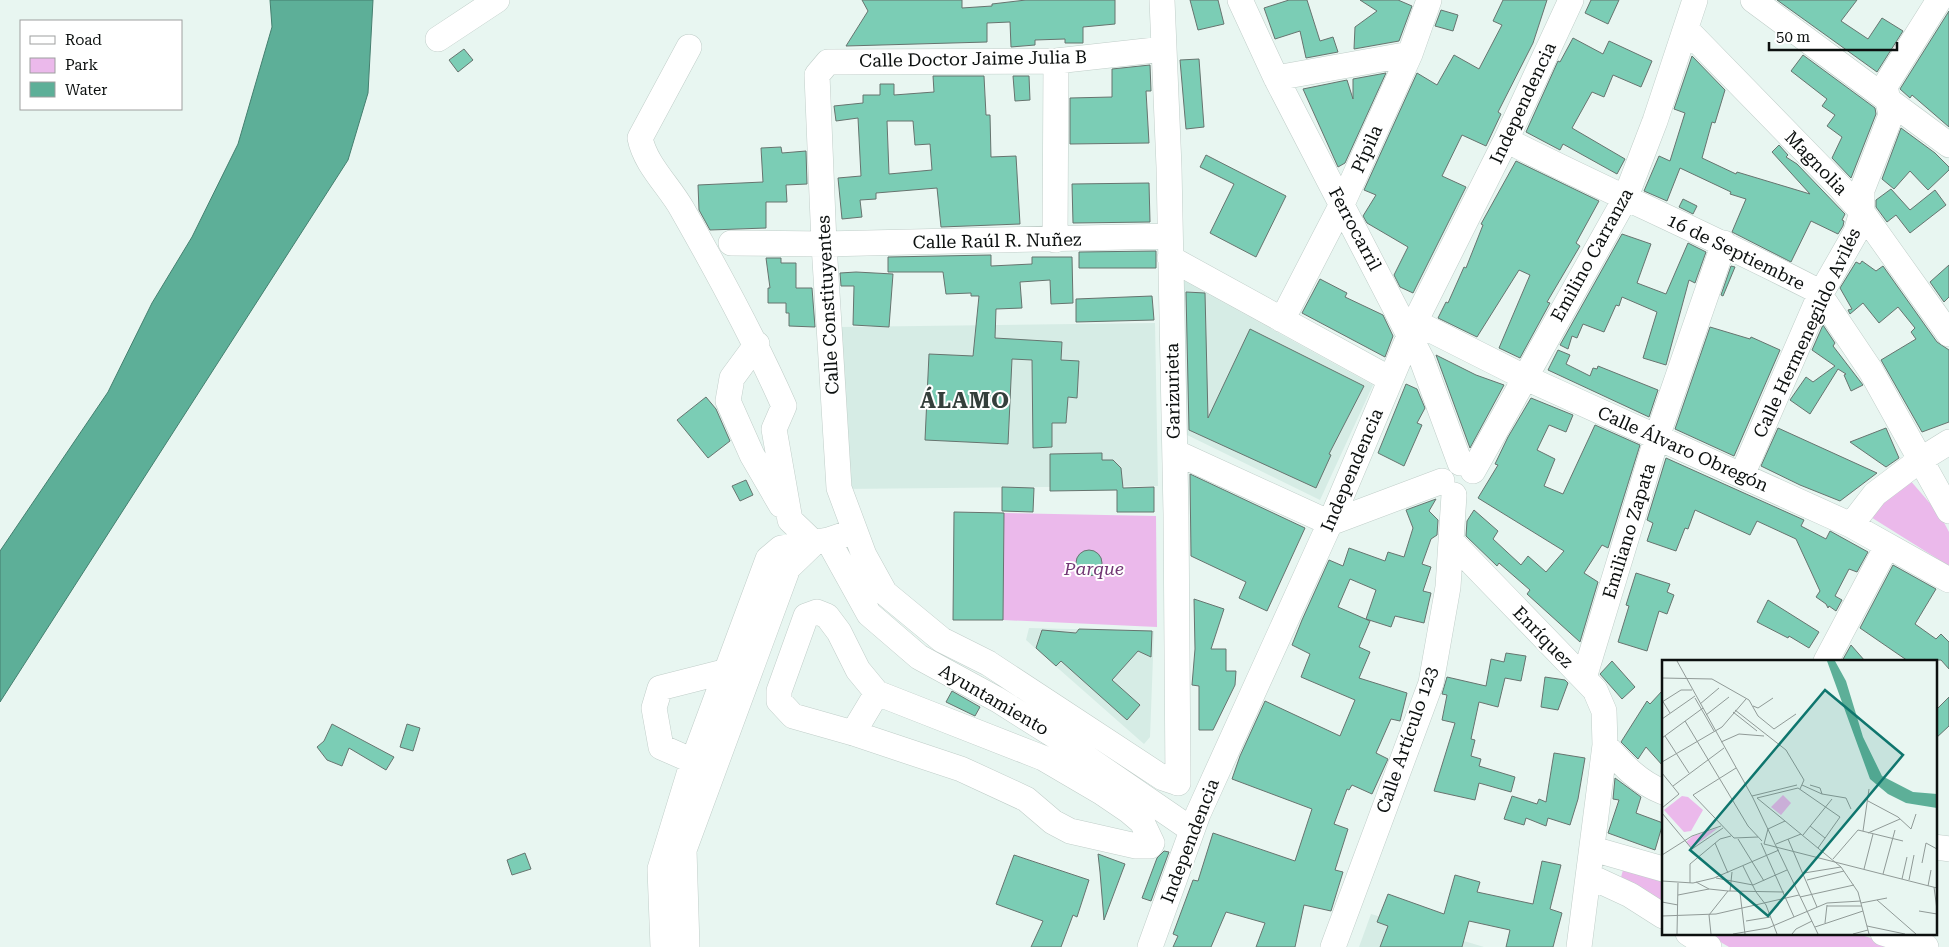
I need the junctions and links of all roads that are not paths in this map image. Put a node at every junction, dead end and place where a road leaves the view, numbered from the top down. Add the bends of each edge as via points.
1 (497, 0) edge
2 (1162, 0) edge
3 (1240, 0) edge
4 (1571, 0) edge
5 (1695, 0) edge
6 (1753, 0) edge
7 (1939, 0) edge
8 (1426, 1) edge
9 (1686, 29) junction
10 (438, 39) dead end
11 (689, 47) dead end
12 (1164, 49) junction
13 (1410, 54) junction
14 (1056, 61) junction
15 (817, 75) joint
16 (1276, 78) junction
17 (1888, 101) junction
18 (1506, 140) junction
19 (1949, 145) edge
20 (1625, 199) junction
21 (1342, 204) junction
22 (1862, 212) junction
23 (1055, 240) junction
24 (731, 243) dead end
25 (1724, 243) junction
26 (824, 244) junction
27 (1170, 247) junction
28 (1820, 295) junction
29 (1282, 320) junction
30 (1413, 328) junction
31 (1949, 334) edge
32 (757, 344) junction
33 (1524, 377) junction
34 (1390, 379) junction
35 (1657, 437) junction
36 (1949, 442) edge
37 (1175, 452) junction
38 (1920, 460) junction
39 (1466, 467) junction
40 (1742, 475) junction
41 (1448, 488) junction
42 (1949, 510) edge
43 (790, 520) junction
44 (1330, 523) junction
45 (1851, 525) junction
46 (855, 531) junction
47 (821, 542) junction
48 (1452, 542) junction
49 (1887, 546) junction
50 (1949, 580) edge
51 (1827, 660) edge
52 (737, 673) junction
53 (1584, 678) junction
54 (877, 693) junction
55 (853, 733) junction
56 (1055, 736) junction
57 (1605, 745) junction
58 (1043, 758) junction
59 (704, 763) junction
60 (1178, 783) junction
61 (1662, 792) edge
62 (1195, 822) junction
63 (1152, 843) junction
64 (1936, 847) edge
65 (1593, 849) junction
66 (1949, 849) edge
67 (1183, 855) junction
68 (1662, 869) edge
69 (1589, 876) junction
70 (1662, 915) edge
71 (1690, 934) edge
72 (1886, 934) edge
73 (663, 947) edge
74 (687, 947) edge
75 (1150, 947) edge
76 (1333, 947) edge
77 (1579, 947) edge
78 (1709, 947) edge
79 (1926, 947) edge

1 - 10 street
2 - 12 street, Garizurieta
3 - 16 street, Ferrocarril
4 - 18 street, Independencia
5 - 9 street, Emilino Carranza
6 - 17 street
7 - 17 street, Calle Hermenegildo Avilés via 1885,86
8 - 13 street, Pípila
9 - 20 street, Emilino Carranza
9 - 22 street, Magnolia
11 - 32 street via 640,138 643,152 673,194
12 - 14 street, Calle Doctor Jaime Julia B
12 - 27 street, Garizurieta
13 - 16 street
13 - 21 street, Pípila
14 - 15 street, Calle Doctor Jaime Julia B via 828,62
14 - 23 street
15 - 26 street, Calle Constituyentes
16 - 21 street, Ferrocarril
17 - 19 street
17 - 22 street, Calle Hermenegildo Avilés via 1891,114 1862,190
18 - 20 street, 16 de Septiembre
18 - 30 street, Independencia
20 - 25 street, 16 de Septiembre
20 - 33 street, Emilino Carranza
21 - 29 street, Pípila
21 - 30 street, Ferrocarril
22 - 28 street, Calle Hermenegildo Avilés via 1856,232
22 - 31 street, Magnolia
23 - 26 street, Calle Raúl R. Nuñez
23 - 27 street, Calle Raúl R. Nuñez
24 - 26 street, Calle Raúl R. Nuñez
25 - 28 street, 16 de Septiembre
25 - 35 street, Emiliano Zapata
26 - 46 street, Calle Constituyentes via 839,488
27 - 29 street
27 - 37 street, Garizurieta
28 - 38 street, 16 de Septiembre via 1871,371
28 - 40 street, Calle Hermenegildo Avilés
29 - 34 street
30 - 33 street, Calle Álvaro Obregón
30 - 34 street, Independencia
30 - 39 street, Ferrocarril via 1422,360
32 - 43 street via 784,406 774,429
32 - 43 street, Ayuntamiento via 732,378 728,401 752,455
33 - 35 street, Calle Álvaro Obregón
33 - 39 street, Emilino Carranza
34 - 44 street, Independencia
35 - 40 street, Calle Álvaro Obregón
35 - 53 street, Emiliano Zapata
36 - 38 street
37 - 44 street
37 - 60 street, Garizurieta
38 - 42 street, 16 de Septiembre
38 - 45 street via 1875,494
39 - 41 street via 1451,465 1444,472
40 - 45 street, Calle Álvaro Obregón
41 - 44 street
41 - 48 street, Calle Artículo 123
43 - 47 street, Ayuntamiento
44 - 62 street, Independencia
45 - 49 street, Calle Álvaro Obregón
46 - 47 street
46 - 60 street, Ayuntamiento via 885,593 942,640 988,663 1163,778
47 - 52 street via 788,568
47 - 56 street, Ayuntamiento via 869,614 919,657
48 - 53 street, Enríquez
48 - 76 street, Calle Artículo 123 via 1448,587 1431,683
49 - 50 street, Calle Álvaro Obregón
49 - 51 street
52 - 59 street
52 - 59 street via 660,688 654,708 660,747
53 - 57 street, Enríquez via 1595,690 1604,711
54 - 55 street
54 - 55 street via 858,670 827,616 817,612 806,616 778,701 793,716
54 - 58 street
55 - 63 street via 961,769 1026,799 1053,822 1070,831 1146,847
56 - 58 street
56 - 62 street, Ayuntamiento
57 - 61 street via 1629,772
57 - 65 street, Enríquez
58 - 63 street via 1101,792 1142,822
59 - 73 street via 660,870
59 - 74 street via 684,850
60 - 62 street
62 - 67 street, Independencia
63 - 67 street
64 - 66 street
65 - 68 street
65 - 69 street, Enríquez
67 - 75 street, Independencia
69 - 70 street via 1630,895
69 - 77 street, Enríquez
71 - 78 street
72 - 79 street

